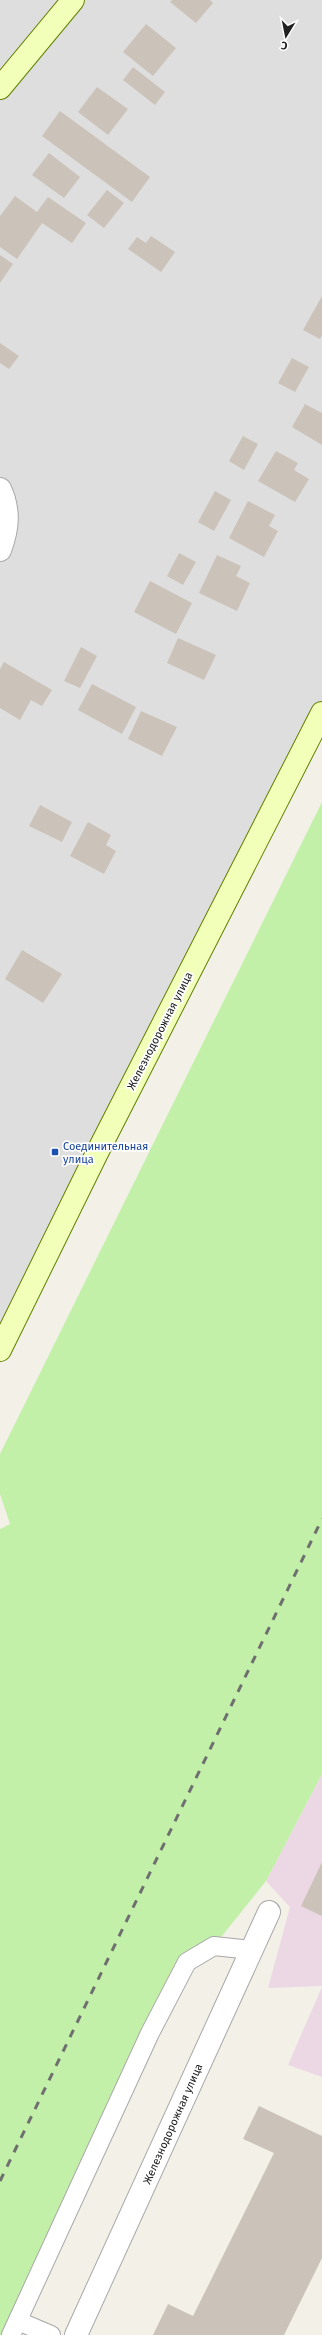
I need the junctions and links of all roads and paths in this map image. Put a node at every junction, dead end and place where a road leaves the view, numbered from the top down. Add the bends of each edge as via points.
1 (73, 0) edge
2 (0, 88) edge
3 (0, 489) edge
4 (0, 550) edge
5 (322, 713) edge
6 (0, 1348) edge
7 (269, 1912) dead end
8 (251, 1950) junction
9 (14, 2328) edge
10 (51, 2335) edge
11 (76, 2335) edge

1 - 2 street
3 - 4 street via 8,509 5,536
5 - 6 street, Железнодорожная улица
7 - 8 street, Железнодорожная улица
8 - 9 lane via 214,1946 188,1962 150,2033
8 - 11 street, Железнодорожная улица
9 - 10 lane

